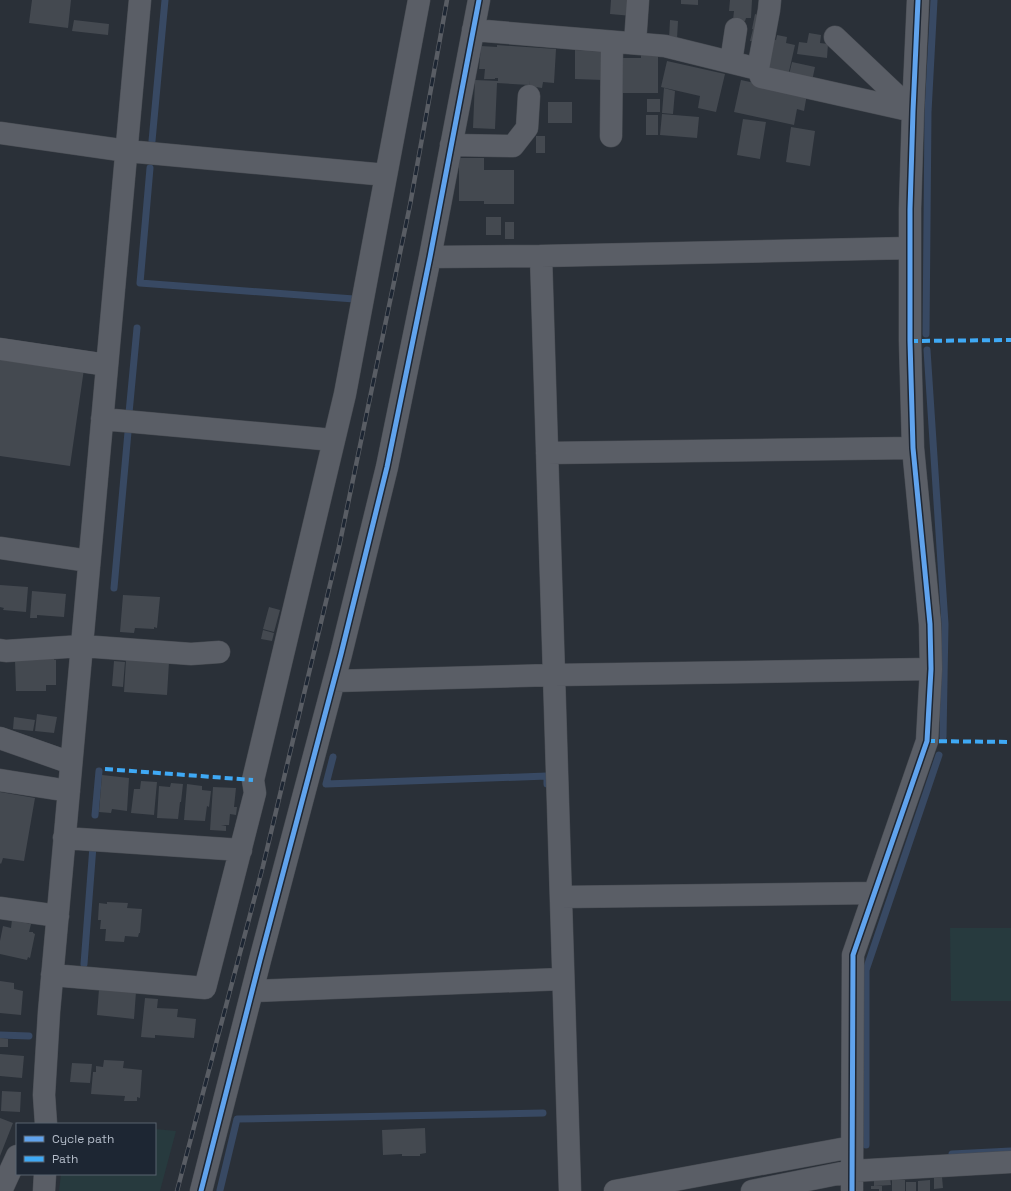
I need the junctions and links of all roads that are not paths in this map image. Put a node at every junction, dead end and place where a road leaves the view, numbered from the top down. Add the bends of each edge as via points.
1 (140, 0) edge
2 (419, 0) edge
3 (479, 0) edge
4 (638, 0) edge
5 (770, 0) edge
6 (918, 0) edge
7 (736, 29) dead end
8 (473, 30) junction
9 (835, 37) dead end
10 (612, 42) junction
11 (635, 43) junction
12 (731, 62) junction
13 (758, 69) junction
14 (529, 96) dead end
15 (913, 111) junction
16 (0, 134) edge
17 (611, 136) dead end
18 (451, 145) junction
19 (126, 152) junction
20 (386, 175) junction
21 (910, 248) junction
22 (430, 256) junction
23 (541, 256) junction
24 (0, 349) edge
25 (107, 365) junction
26 (102, 419) junction
27 (333, 440) junction
28 (913, 448) junction
29 (547, 453) junction
30 (0, 548) edge
31 (90, 561) junction
32 (82, 646) junction
33 (0, 650) edge
34 (219, 652) dead end
35 (930, 670) junction
36 (554, 675) junction
37 (334, 681) junction
38 (0, 738) edge
39 (71, 763) junction
40 (0, 780) edge
41 (69, 791) junction
42 (64, 838) junction
43 (241, 850) junction
44 (874, 893) junction
45 (561, 897) junction
46 (0, 908) edge
47 (58, 916) junction
48 (52, 975) junction
49 (563, 979) junction
50 (252, 991) junction
51 (44, 1095) junction
52 (31, 1123) edge
53 (46, 1123) edge
54 (852, 1147) junction
55 (16, 1158) edge
56 (1011, 1162) edge
57 (45, 1175) edge
58 (852, 1181) edge
59 (1, 1191) edge
60 (44, 1191) edge
61 (201, 1191) edge
62 (570, 1191) edge
63 (615, 1191) edge
64 (752, 1191) edge

1 - 19 street
2 - 20 street
3 - 8 street
4 - 11 street
5 - 13 street
6 - 15 street
7 - 12 street
8 - 10 street
8 - 18 street
9 - 15 street
10 - 11 street
10 - 17 street
11 - 12 street via 665,46
12 - 13 street
13 - 15 street via 762,77
14 - 18 street via 527,128 513,146
15 - 21 street
16 - 19 street
18 - 22 street
19 - 20 street
19 - 25 street
20 - 27 street via 345,394
21 - 23 street
21 - 28 street
22 - 23 street
22 - 37 street via 387,467
23 - 29 street
24 - 25 street
25 - 26 street
26 - 27 street
26 - 31 street
27 - 43 street via 253,780 255,793
28 - 29 street
28 - 35 street via 930,624
29 - 36 street
30 - 31 street
31 - 32 street
32 - 33 street
32 - 34 street via 191,654
32 - 39 street
35 - 36 street
35 - 44 street via 927,741
36 - 37 street
36 - 45 street
37 - 50 street
38 - 39 street
39 - 41 street
40 - 41 street
41 - 42 street
42 - 43 street
42 - 47 street
43 - 48 street via 205,988
44 - 45 street
44 - 54 street via 853,955
45 - 49 street
46 - 47 street
47 - 48 street
48 - 51 street
49 - 50 street
49 - 62 street
50 - 61 street
51 - 52 street
51 - 53 street
54 - 58 street
54 - 63 street
55 - 59 street
56 - 58 street
57 - 60 street
58 - 64 street

